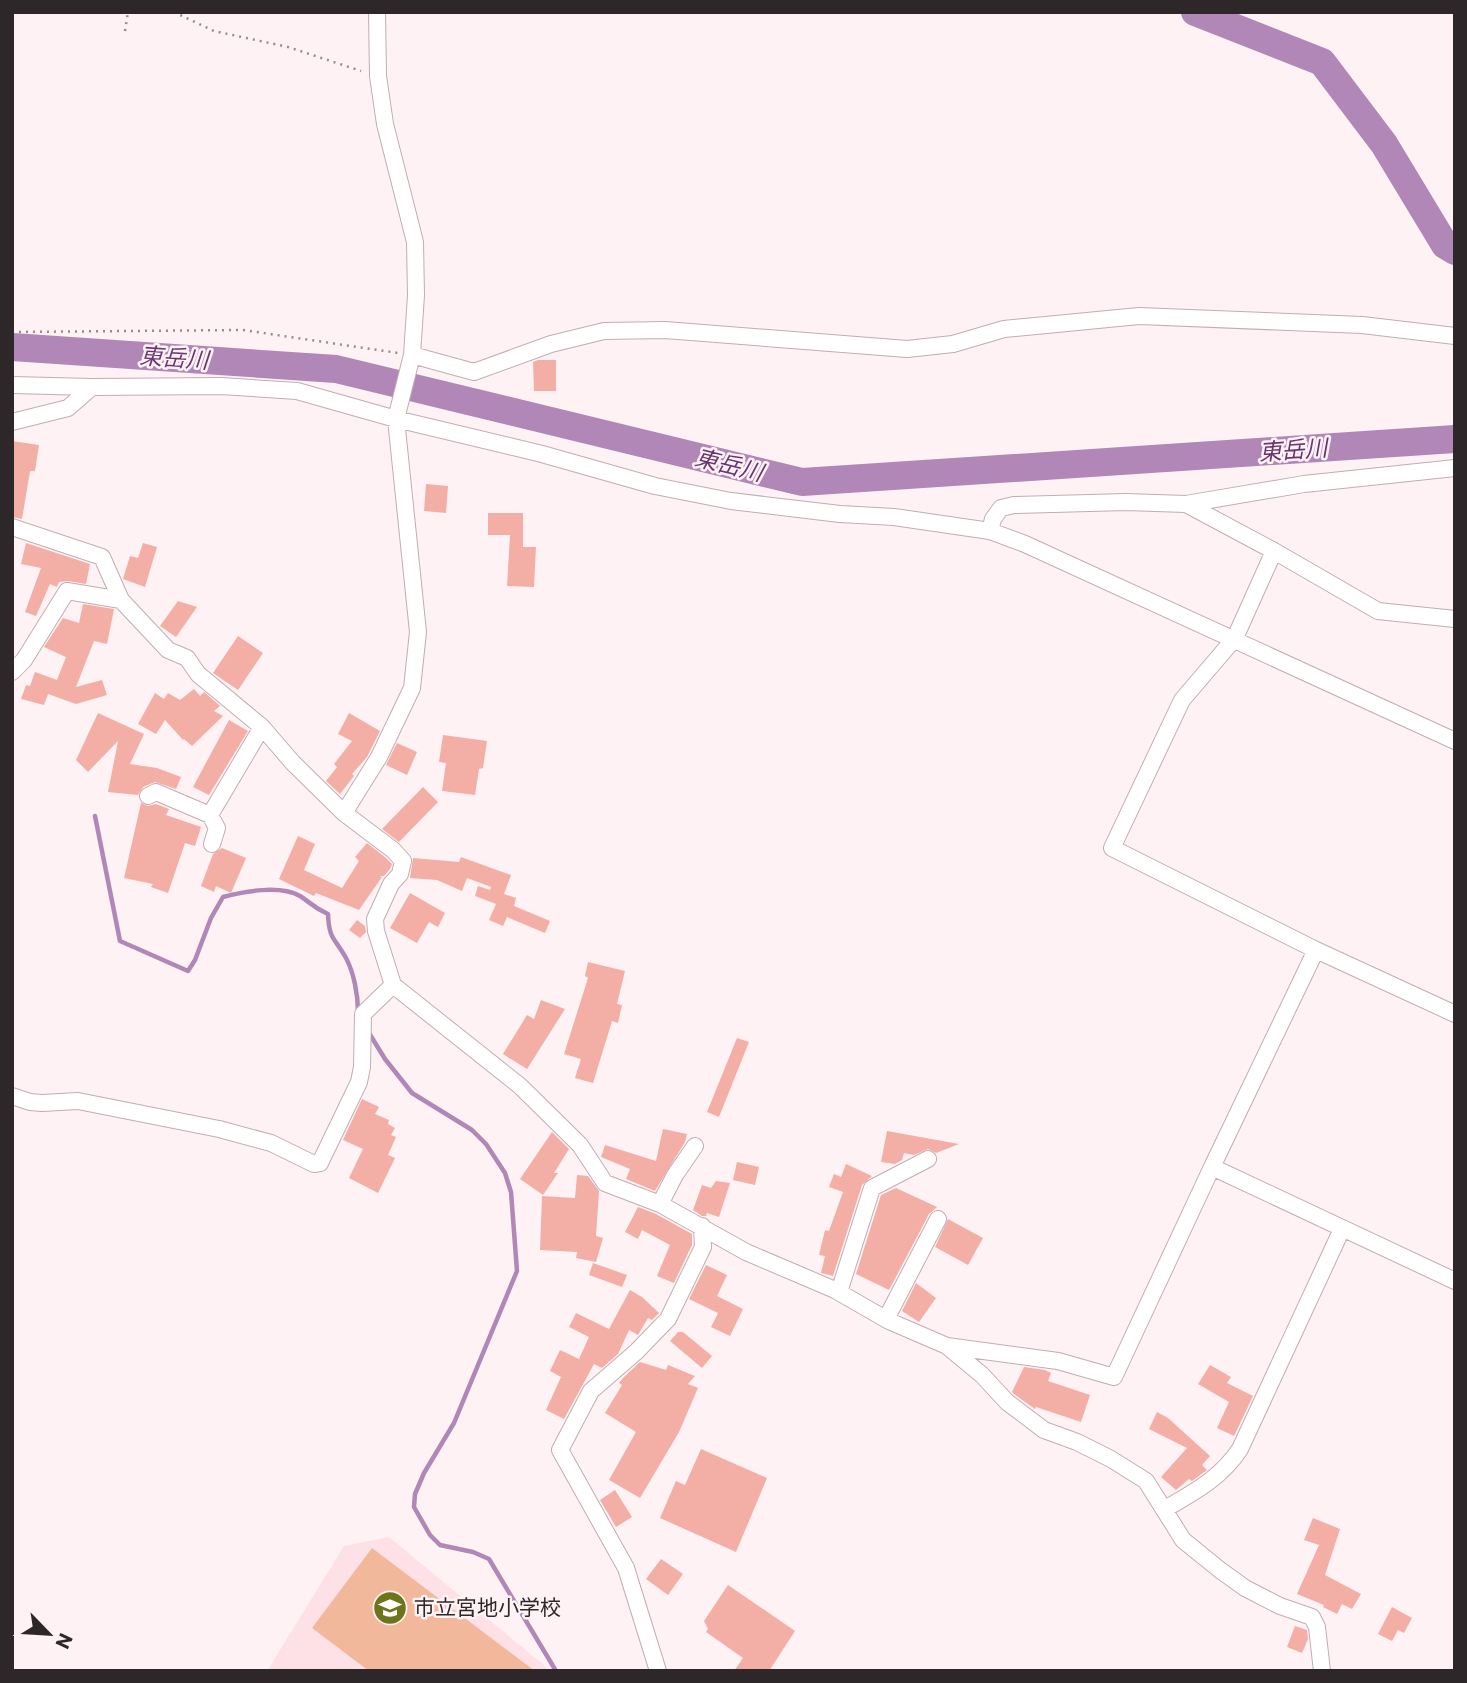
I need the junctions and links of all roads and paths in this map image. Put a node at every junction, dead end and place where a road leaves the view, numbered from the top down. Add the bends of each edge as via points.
1 (128, 12) edge
2 (174, 12) edge
3 (377, 12) edge
4 (125, 31) dead end
5 (378, 76) junction
6 (12, 332) edge
7 (1455, 336) edge
8 (412, 355) junction
9 (12, 385) edge
10 (92, 387) junction
11 (396, 418) junction
12 (12, 422) edge
13 (1455, 468) edge
14 (1186, 503) junction
15 (12, 527) edge
16 (990, 531) junction
17 (1274, 551) junction
18 (121, 600) junction
19 (1455, 619) edge
20 (1235, 638) junction
21 (12, 672) edge
22 (262, 727) junction
23 (1455, 740) edge
24 (148, 796) dead end
25 (344, 813) junction
26 (210, 816) junction
27 (212, 844) dead end
28 (1316, 950) junction
29 (393, 985) junction
30 (1455, 1014) edge
31 (12, 1096) edge
32 (695, 1146) dead end
33 (928, 1159) dead end
34 (1212, 1167) junction
35 (878, 1172) dead end
36 (872, 1188) junction
37 (660, 1204) junction
38 (938, 1219) dead end
39 (702, 1226) junction
40 (1342, 1229) junction
41 (1455, 1281) edge
42 (839, 1292) junction
43 (886, 1319) junction
44 (947, 1346) junction
45 (1165, 1509) junction
46 (658, 1671) edge
47 (1322, 1671) edge

1 - 4 path
2 - 5 path via 214,31 288,47
3 - 5 street
5 - 8 street via 385,124 415,242
6 - 8 path via 243,330
7 - 8 street via 1362,325 1139,316 1004,329 953,344 907,349 665,330 604,331 551,344 474,372
8 - 11 street
9 - 10 street
10 - 11 street via 297,391
10 - 12 street via 68,408
11 - 16 street via 655,486 731,501
11 - 25 street via 418,632 412,688 379,757
13 - 14 street via 1304,484
14 - 16 street via 1014,505 1001,508
14 - 17 street
15 - 18 street via 102,557
16 - 20 street
17 - 19 street via 1378,611
17 - 20 street
18 - 21 street via 67,591
18 - 22 street via 168,650 187,658 198,674
20 - 23 street
20 - 28 street via 1182,701 1112,848
22 - 25 street
22 - 26 street
24 - 26 street via 156,792
25 - 29 street via 403,861 375,919
26 - 27 street via 217,828
28 - 30 street
28 - 34 street
29 - 31 street via 363,1014 359,1082 320,1163 271,1143 206,1127 78,1101 42,1103
29 - 37 street via 520,1086 580,1145 605,1183
32 - 37 street
33 - 36 street
34 - 40 street
34 - 44 street via 1114,1377 1058,1361
35 - 36 street
36 - 42 street
37 - 39 street
38 - 43 street
39 - 42 street via 746,1252
39 - 46 street via 703,1247 668,1319 590,1391 561,1450 626,1569
40 - 41 street
40 - 45 street via 1240,1449 1211,1482
42 - 43 street
43 - 44 street
44 - 45 street via 1044,1430 1111,1459 1146,1481
45 - 47 street via 1183,1540 1220,1570 1280,1606 1312,1617

